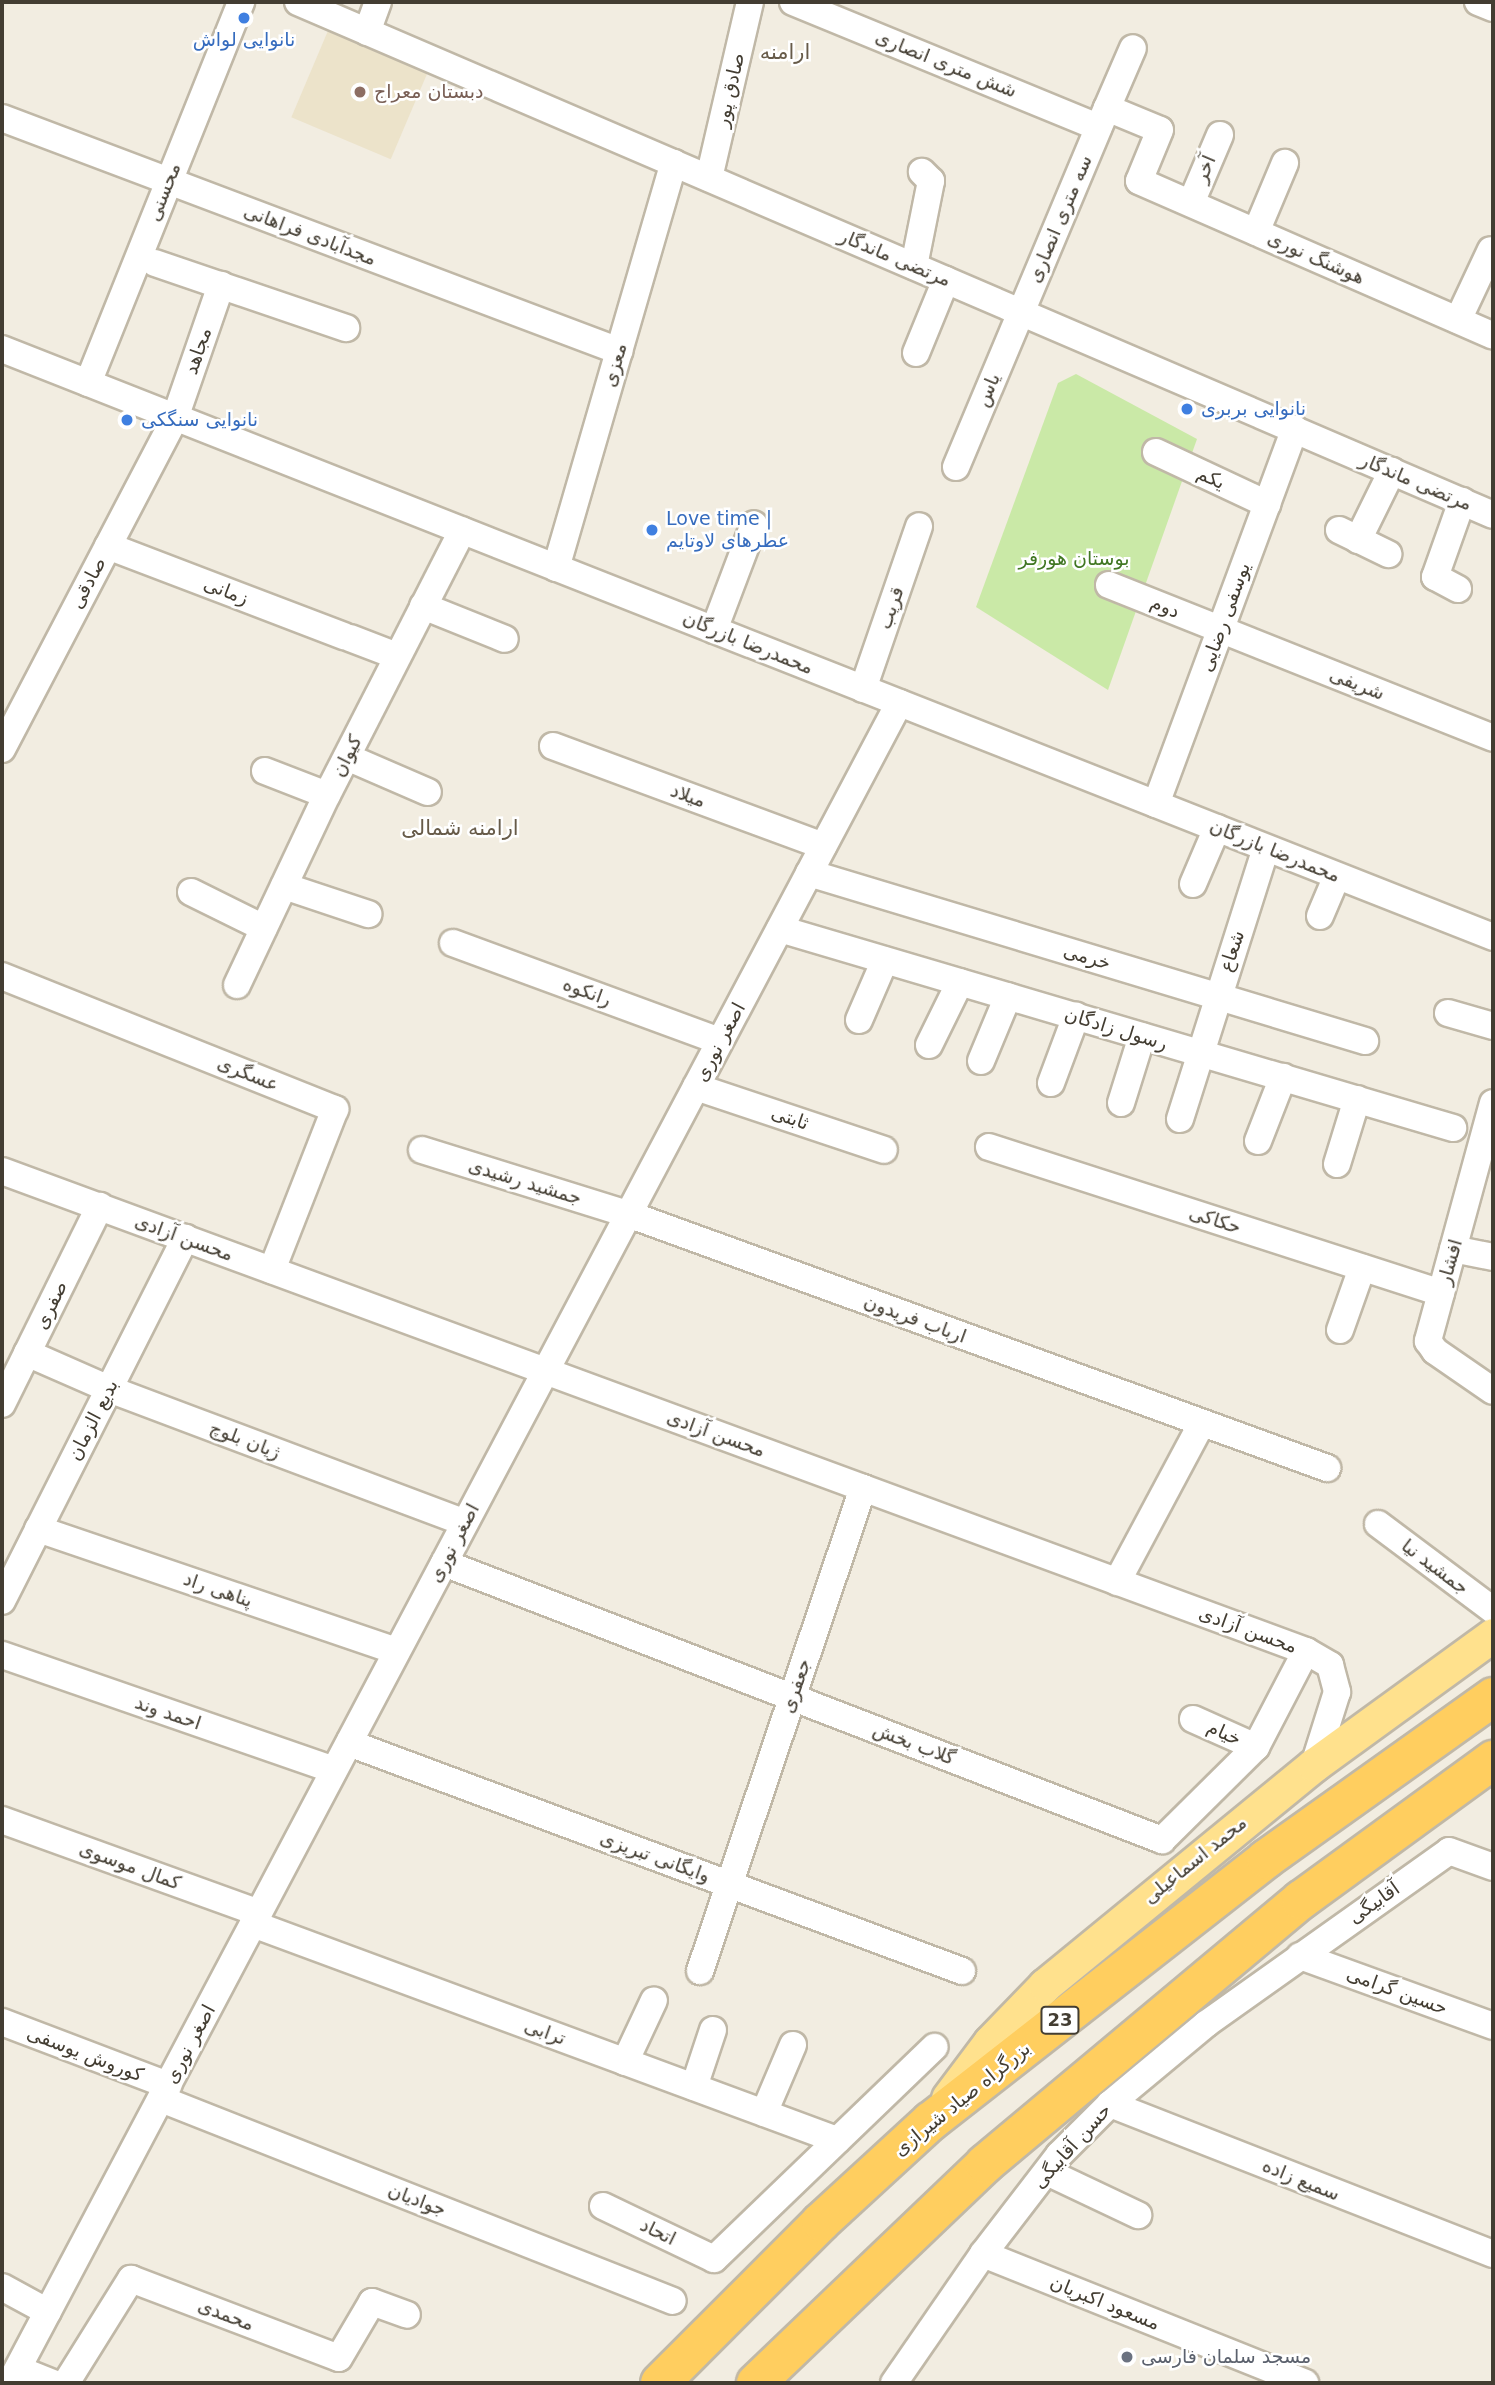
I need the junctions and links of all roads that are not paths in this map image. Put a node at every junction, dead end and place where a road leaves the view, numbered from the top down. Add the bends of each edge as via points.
1 (242, 2) edge
2 (298, 2) edge
3 (377, 2) edge
4 (750, 2) edge
5 (793, 2) edge
6 (1478, 2) edge
7 (1493, 8) edge
8 (368, 32) junction
9 (1133, 48) dead end
10 (2, 118) edge
11 (1103, 118) junction
12 (1220, 135) dead end
13 (674, 163) junction
14 (1285, 163) dead end
15 (922, 172) dead end
16 (709, 178) junction
17 (168, 181) junction
18 (1139, 181) joint
19 (1191, 203) junction
20 (1256, 232) junction
21 (1491, 250) dead end
22 (155, 263) dead end
23 (914, 266) junction
24 (946, 280) junction
25 (221, 285) junction
26 (1021, 312) junction
27 (1458, 320) junction
28 (346, 328) dead end
29 (1493, 336) edge
30 (2, 349) edge
31 (619, 351) junction
32 (914, 352) dead end
33 (88, 383) junction
34 (175, 418) junction
35 (1294, 429) junction
36 (1156, 452) dead end
37 (956, 467) dead end
38 (1392, 471) junction
39 (1462, 501) junction
40 (1267, 504) junction
41 (1493, 515) edge
42 (754, 524) dead end
43 (919, 526) dead end
44 (462, 531) junction
45 (108, 546) junction
46 (1388, 554) dead end
47 (556, 568) junction
48 (1109, 584) dead end
49 (1458, 589) dead end
50 (423, 606) junction
51 (1221, 629) junction
52 (715, 630) junction
53 (505, 639) dead end
54 (397, 656) junction
55 (863, 689) junction
56 (899, 703) junction
57 (1493, 738) edge
58 (552, 746) dead end
59 (2, 749) edge
60 (346, 757) junction
61 (265, 771) dead end
62 (428, 792) dead end
63 (327, 795) junction
64 (1156, 804) junction
65 (1217, 828) junction
66 (823, 846) junction
67 (1266, 848) junction
68 (809, 873) junction
69 (1337, 876) junction
70 (1193, 884) dead end
71 (284, 886) junction
72 (191, 892) dead end
73 (368, 914) dead end
74 (1320, 916) dead end
75 (264, 928) junction
76 (780, 929) junction
77 (1493, 937) edge
78 (453, 943) dead end
79 (885, 960) junction
80 (2, 976) edge
81 (960, 982) junction
82 (237, 985) dead end
83 (1008, 996) junction
84 (1218, 996) junction
85 (1448, 1013) dead end
86 (1076, 1016) junction
87 (859, 1020) dead end
88 (1493, 1026) edge
89 (1142, 1036) junction
90 (720, 1041) junction
91 (1364, 1041) dead end
92 (929, 1045) dead end
93 (1198, 1054) junction
94 (981, 1061) dead end
95 (1283, 1077) junction
96 (1051, 1083) dead end
97 (696, 1087) junction
98 (1357, 1099) junction
99 (1121, 1103) dead end
100 (1493, 1103) edge
101 (1180, 1119) dead end
102 (1453, 1128) dead end
103 (1258, 1141) dead end
104 (989, 1147) dead end
105 (422, 1150) dead end
106 (884, 1150) dead end
107 (1338, 1164) dead end
108 (2, 1171) edge
109 (100, 1206) junction
110 (628, 1214) junction
111 (185, 1238) junction
112 (1453, 1249) junction
113 (1493, 1257) edge
114 (1362, 1268) junction
115 (272, 1270) junction
116 (1441, 1293) junction
117 (1340, 1330) dead end
118 (27, 1353) junction
119 (545, 1371) junction
120 (109, 1389) junction
121 (1493, 1391) edge
122 (2, 1404) edge
123 (1202, 1423) junction
124 (1327, 1468) dead end
125 (863, 1488) junction
126 (465, 1523) junction
127 (1378, 1524) dead end
128 (38, 1529) junction
129 (444, 1563) junction
130 (1117, 1582) junction
131 (2, 1601) edge
132 (1493, 1610) edge
133 (1493, 1635) edge
134 (397, 1651) junction
135 (1306, 1651) junction
136 (2, 1655) edge
137 (792, 1697) junction
138 (1493, 1697) edge
139 (1193, 1719) dead end
140 (349, 1743) junction
141 (1256, 1747) junction
142 (1493, 1760) edge
143 (1314, 1765) junction
144 (334, 1770) junction
145 (2, 1819) edge
146 (1493, 1867) edge
147 (730, 1885) junction
148 (256, 1919) junction
149 (1300, 1956) junction
150 (700, 1971) dead end
151 (962, 1971) dead end
152 (654, 2000) dead end
153 (2, 2022) edge
154 (1493, 2026) edge
155 (713, 2030) dead end
156 (793, 2045) dead end
157 (934, 2047) dead end
158 (625, 2062) junction
159 (694, 2087) junction
160 (164, 2092) junction
161 (1110, 2104) junction
162 (764, 2113) junction
163 (931, 2121) junction
164 (838, 2140) junction
165 (1046, 2172) junction
166 (603, 2206) dead end
167 (1138, 2215) dead end
168 (1493, 2253) edge
169 (983, 2254) junction
170 (2, 2287) edge
171 (674, 2301) dead end
172 (48, 2312) junction
173 (407, 2315) dead end
174 (14, 2376) edge
175 (52, 2383) edge
176 (66, 2383) edge
177 (660, 2383) edge
178 (756, 2383) edge
179 (894, 2383) edge
180 (1305, 2383) edge

1 - 17 street, محسنی
2 - 8 street, مرتضی ماندگار
3 - 8 street
4 - 16 street, صادق پور
5 - 11 street, شش متری انصاری
6 - 7 street
8 - 13 street, مرتضی ماندگار
9 - 11 street, سه متری انصاری
10 - 17 street, مجدآبادی فراهانی
11 - 18 street, شش متری انصاری via 1160,130
11 - 26 street, سه متری انصاری
12 - 19 street, آخر
13 - 16 street, مرتضی ماندگار
13 - 31 street, معزی
14 - 20 street
15 - 23 street via 931,181
16 - 23 street, مرتضی ماندگار
17 - 31 street, مجدآبادی فراهانی
17 - 33 street, محسنی
18 - 19 street, هوشنگ نوری
19 - 20 street, هوشنگ نوری
20 - 27 street, هوشنگ نوری
21 - 27 street
22 - 25 street
23 - 24 street, مرتضی ماندگار
24 - 26 street, مرتضی ماندگار
24 - 32 street
25 - 28 street
25 - 34 street, مجاهد
26 - 35 street, مرتضی ماندگار
26 - 37 street, یاس
27 - 29 street, هوشنگ نوری
30 - 33 street, محمدرضا بازرگان
31 - 47 street, معزی
33 - 34 street, محمدرضا بازرگان
34 - 44 street, محمدرضا بازرگان
34 - 45 street, صادقی
35 - 38 street, مرتضی ماندگار
35 - 40 street, یوسفی رضایی
36 - 40 street, یکم
38 - 39 street, مرتضی ماندگار
38 - 46 street via 1349,535
39 - 41 street, مرتضی ماندگار
39 - 49 street via 1435,577
40 - 51 street, یوسفی رضایی
42 - 52 street
43 - 55 street, قریب
44 - 47 street, محمدرضا بازرگان
44 - 50 street, کیوان
45 - 54 street, زمانی
45 - 59 street, صادقی
47 - 52 street, محمدرضا بازرگان
48 - 51 street, دوم
50 - 53 street
50 - 54 street, کیوان
51 - 57 street, شریفی
51 - 64 street, یوسفی رضایی
52 - 55 street, محمدرضا بازرگان
54 - 60 street, کیوان
55 - 56 street, محمدرضا بازرگان
56 - 64 street, محمدرضا بازرگان
56 - 66 street, اصغر نوری
58 - 66 street, میلاد
60 - 62 street
60 - 63 street, کیوان
61 - 63 street
63 - 71 street, کیوان
64 - 65 street, محمدرضا بازرگان
65 - 67 street, محمدرضا بازرگان
65 - 70 street
66 - 68 street, اصغر نوری
67 - 69 street, محمدرضا بازرگان
67 - 84 street, شعاع
68 - 76 street, اصغر نوری
68 - 84 street, خرمی
69 - 74 street
69 - 77 street, محمدرضا بازرگان
71 - 73 street
71 - 75 street, کیوان
72 - 75 street
75 - 82 street, کیوان
76 - 79 street, رسول زادگان
76 - 90 street, اصغر نوری
78 - 90 street, رانکوه
79 - 81 street, رسول زادگان
79 - 87 street
80 - 115 street, عسگری via 335,1109
81 - 83 street, رسول زادگان
81 - 92 street
83 - 86 street, رسول زادگان
83 - 94 street
84 - 91 street, خرمی
84 - 93 street, شعاع
85 - 88 street
86 - 89 street, رسول زادگان
86 - 96 street
89 - 93 street, رسول زادگان
89 - 99 street
90 - 97 street, اصغر نوری
93 - 95 street, رسول زادگان
93 - 101 street, شعاع
95 - 98 street, رسول زادگان
95 - 103 street
97 - 106 street, ثابتی
97 - 110 street, اصغر نوری
98 - 102 street, رسول زادگان
98 - 107 street
100 - 112 street, افشار
104 - 114 street, حکاکی
105 - 110 street, جمشید رشیدی
108 - 109 street, محسن آزادی
109 - 111 street, محسن آزادی
109 - 118 street, صفری
110 - 119 street, اصغر نوری
110 - 123 street, ارباب فریدون
111 - 115 street, محسن آزادی
111 - 120 street, بدیع الزمان
112 - 113 street
112 - 116 street, افشار
114 - 116 street, حکاکی
114 - 117 street
115 - 119 street, محسن آزادی
116 - 121 street, افشار via 1428,1341 1435,1351
118 - 120 street, ژیان بلوچ
118 - 122 street, صفری
119 - 125 street, محسن آزادی
119 - 126 street, اصغر نوری
120 - 126 street, ژیان بلوچ
120 - 128 street, بدیع الزمان
123 - 124 street, ارباب فریدون
123 - 130 street
125 - 130 street, محسن آزادی
125 - 137 street, جعفری
126 - 129 street, اصغر نوری
127 - 132 street, جمشید نیا
128 - 131 street, بدیع الزمان
128 - 134 street, پناهی راد
129 - 134 street, اصغر نوری
129 - 137 street, گلاب بخش
130 - 135 street, محسن آزادی
133 - 143 main road, محمد اسماعیلی
134 - 140 street, اصغر نوری
135 - 141 street, گلاب بخش
135 - 143 street, محسن آزادی via 1330,1665 1337,1692
136 - 144 street, احمد وند
137 - 141 street, گلاب بخش via 1161,1840
137 - 147 street, جعفری
138 - 163 highway, بزرگراه صیاد شیرازی / 23 via 1265,1859
139 - 141 street, خیام
140 - 144 street, اصغر نوری
140 - 147 street, وایگانی تبریزی
142 - 178 highway via 1301,1900 985,2164
143 - 163 main road, محمد اسماعیلی via 1045,1985 990,2042
144 - 148 street, اصغر نوری
145 - 148 street, کمال موسوی
146 - 149 street, آقابیگی via 1449,1851
147 - 150 street, جعفری
147 - 151 street, وایگانی تبریزی
148 - 158 street, ترابی
148 - 160 street, اصغر نوری
149 - 154 street, حسین گرامی
149 - 161 street, حسن آقابیگی
152 - 158 street
153 - 160 street, کوروش یوسفی
155 - 159 street
156 - 162 street
157 - 164 street
158 - 159 street, ترابی
159 - 162 street, ترابی
160 - 171 street, جوادیان
160 - 172 street, اصغر نوری
161 - 165 street, حسن آقابیگی
161 - 168 street, سمیع زاده
162 - 164 street, ترابی
163 - 177 highway, بزرگراه صیاد شیرازی / 23 via 821,2222
164 - 166 street, اتحاد via 714,2259
165 - 167 street
165 - 169 street, حسن آقابیگی
169 - 179 street, حسن آقابیگی
169 - 180 street, مسعود اکبریان
170 - 172 street
172 - 174 street, اصغر نوری
173 - 176 street, محمدی via 372,2302 339,2358 131,2279
174 - 175 street

